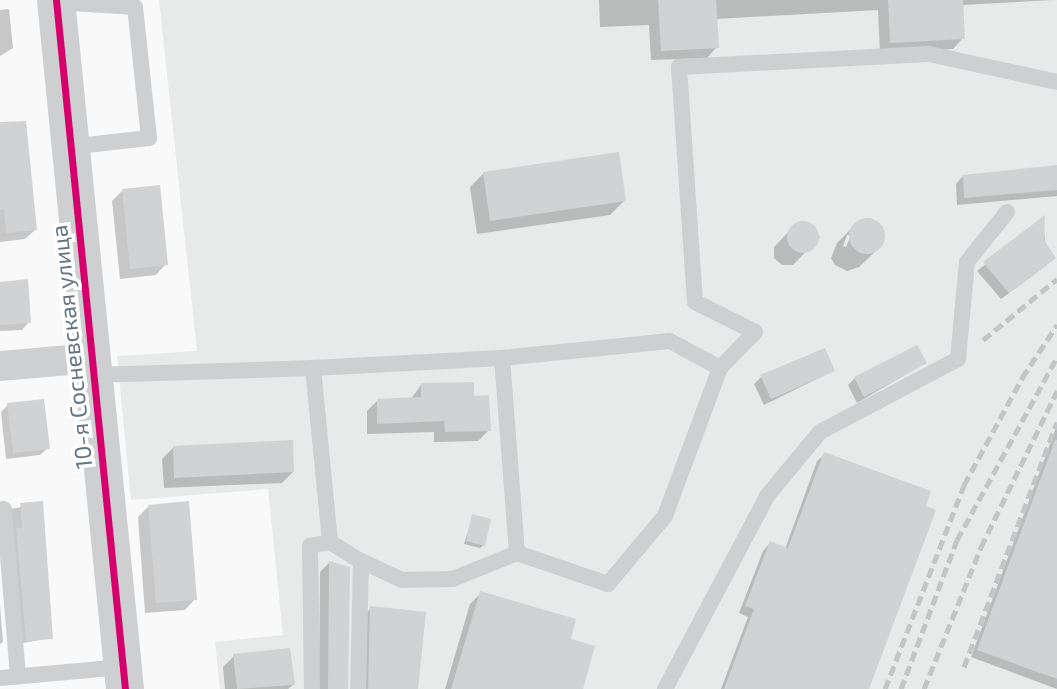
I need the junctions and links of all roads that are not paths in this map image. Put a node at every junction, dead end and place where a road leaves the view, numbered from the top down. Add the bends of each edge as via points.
1 (56, 1) edge
2 (135, 4) edge
3 (1057, 82) edge
4 (69, 147) junction
5 (1007, 212) dead end
6 (502, 358) junction
7 (0, 366) edge
8 (93, 367) junction
9 (313, 368) junction
10 (720, 368) junction
11 (4, 509) dead end
12 (330, 542) junction
13 (517, 553) junction
14 (361, 561) junction
15 (18, 676) junction
16 (0, 678) edge
17 (124, 678) edge
18 (312, 689) edge
19 (358, 689) edge
20 (665, 689) edge

1 - 2 lane
1 - 4 street, 10-я Сосневская улица
2 - 4 lane via 149,138
3 - 10 lane via 929,54 679,67 695,302 755,332
4 - 8 street, 10-я Сосневская улица
5 - 20 lane via 967,262 958,359 820,432 767,496
6 - 9 lane
6 - 10 lane via 670,341
6 - 13 lane
7 - 8 street
8 - 9 lane
8 - 17 street, 10-я Сосневская улица
9 - 12 lane
10 - 13 lane via 665,516 608,584
11 - 15 lane
12 - 14 lane
12 - 18 lane via 310,546
13 - 14 lane via 453,579 402,580
14 - 19 lane
15 - 16 lane
15 - 17 lane

